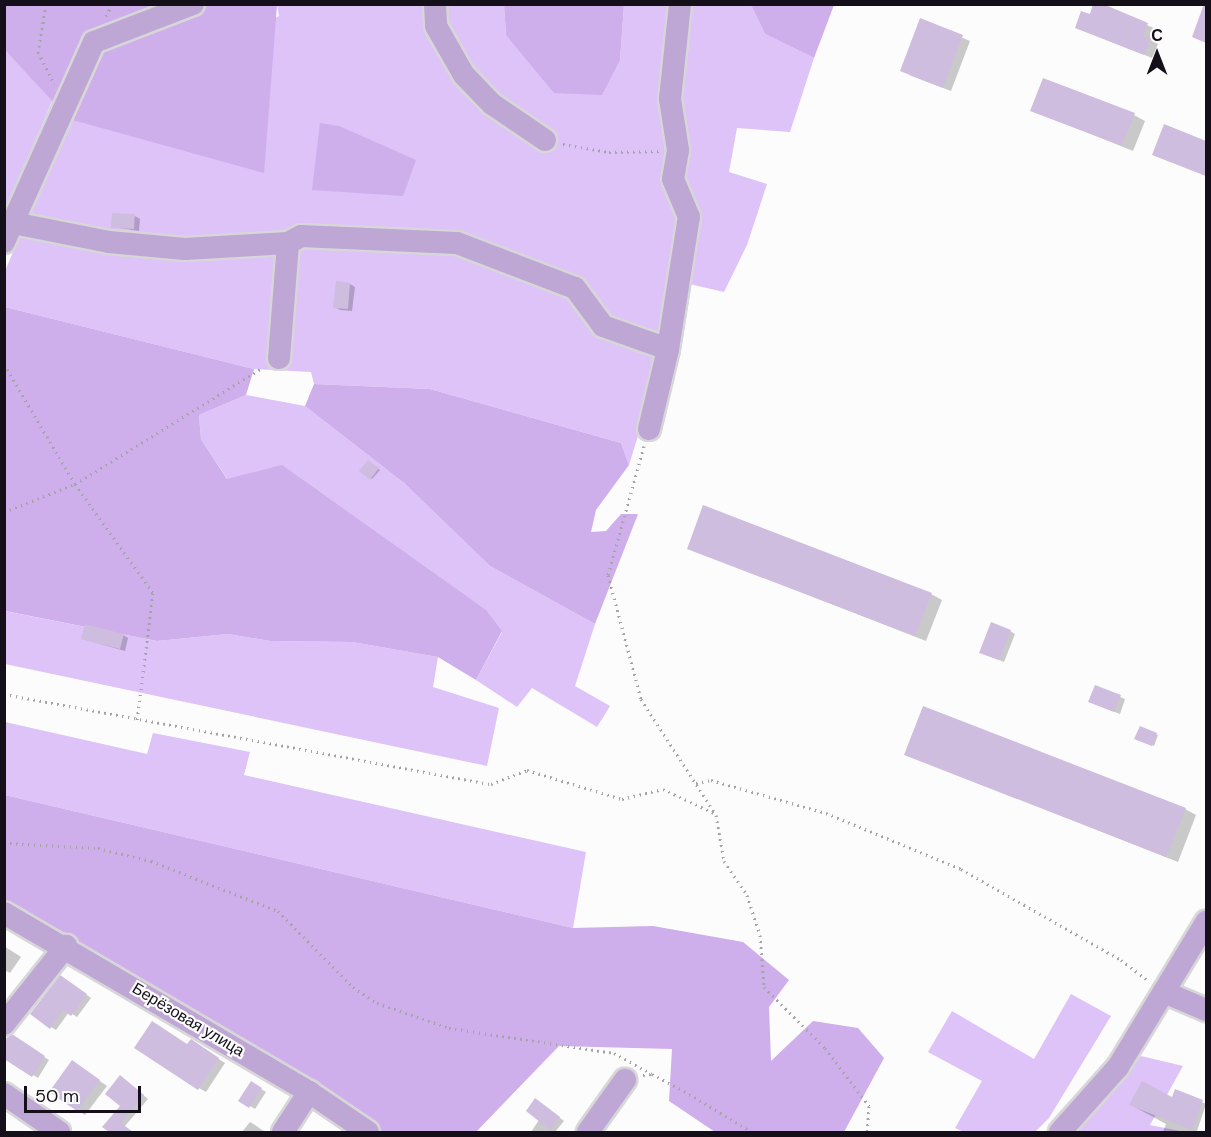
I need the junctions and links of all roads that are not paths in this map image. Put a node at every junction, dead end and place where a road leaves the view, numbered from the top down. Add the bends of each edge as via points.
1 (193, 4) edge
2 (435, 4) edge
3 (680, 4) edge
4 (545, 140) road end
5 (9, 232) edge
6 (288, 243) junction
7 (668, 349) junction
8 (279, 358) road end
9 (649, 429) road end
10 (4, 913) edge
11 (1206, 922) edge
12 (66, 946) junction
13 (1164, 992) junction
14 (1206, 1010) edge
15 (4, 1024) edge
16 (625, 1080) road end
17 (309, 1092) junction
18 (4, 1094) edge
19 (59, 1132) edge
20 (283, 1132) edge
21 (368, 1132) edge
22 (588, 1132) edge
23 (1060, 1132) edge

1 - 5 street via 94,42
2 - 4 street via 436,26 464,75 492,104
3 - 7 street via 670,99 678,150 673,179 689,216
5 - 6 street via 185,249
6 - 7 street via 302,236 457,243 574,288 603,326
6 - 8 street
7 - 9 street
10 - 12 street, Берёзовая улица
11 - 13 street
12 - 15 street
12 - 17 street, Берёзовая улица
13 - 14 street
13 - 23 street via 1118,1067
16 - 22 street
17 - 20 street
17 - 21 street, Берёзовая улица
18 - 19 street

